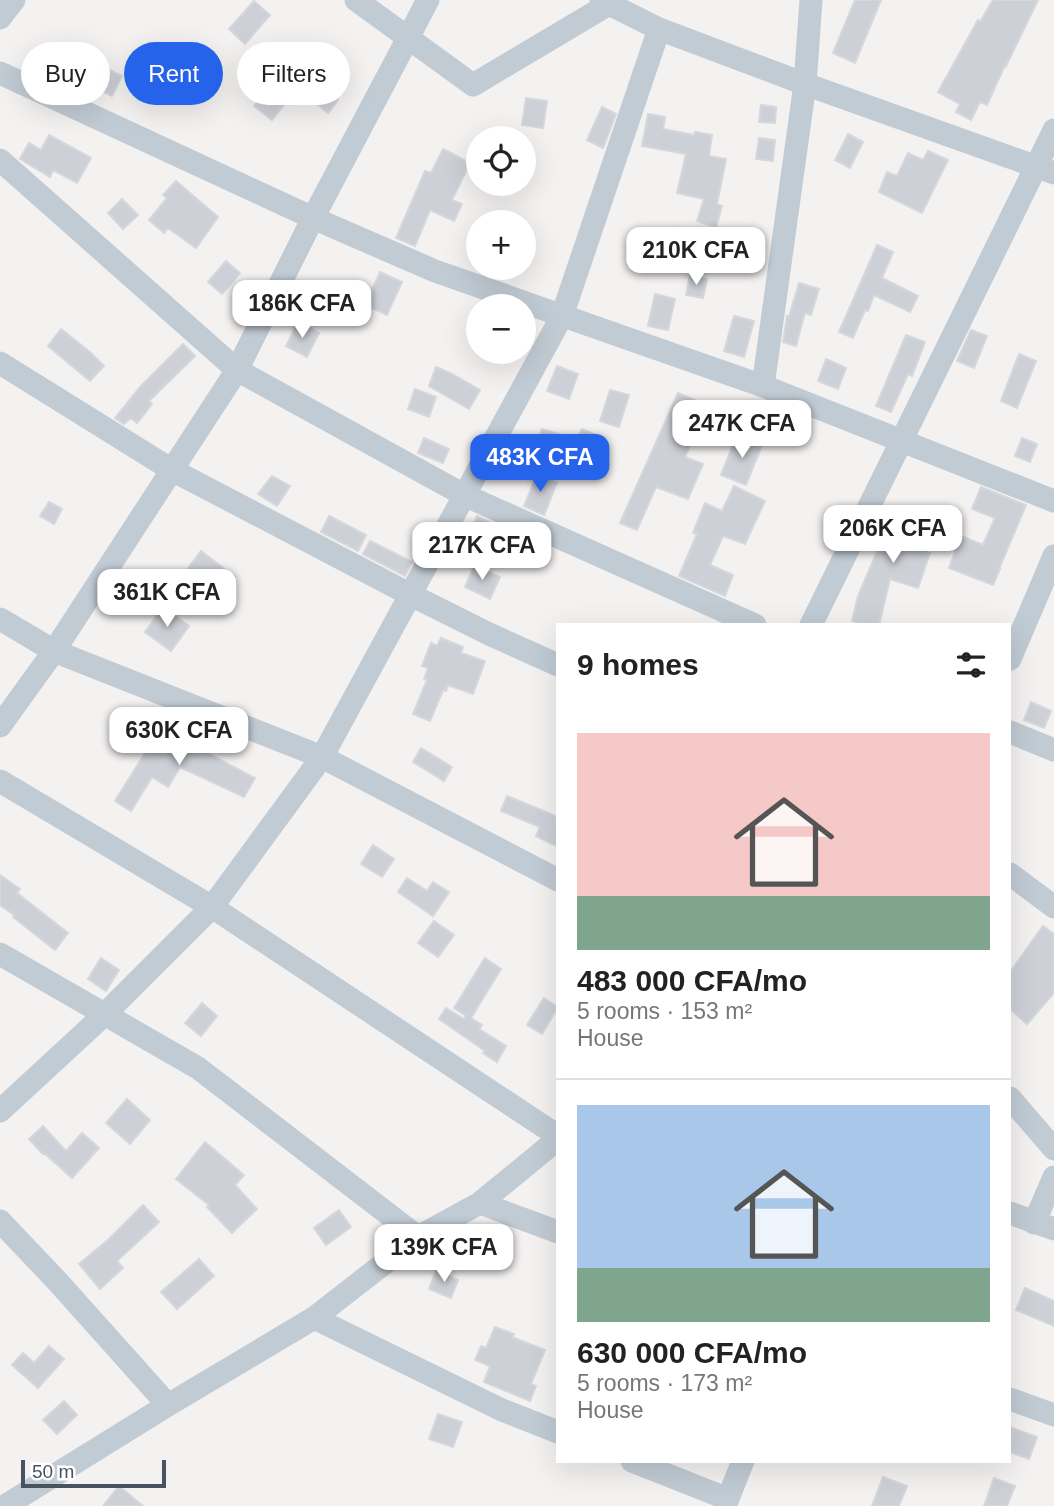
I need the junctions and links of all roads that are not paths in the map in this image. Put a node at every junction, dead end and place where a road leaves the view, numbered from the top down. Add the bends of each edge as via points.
1 (14, 0) edge
2 (356, 0) edge
3 (428, 0) edge
4 (811, 0) edge
5 (605, 2) edge
6 (0, 18) edge
7 (659, 29) junction
8 (409, 38) junction
9 (0, 73) edge
10 (805, 85) junction
11 (1054, 130) edge
12 (0, 160) edge
13 (1045, 170) edge
14 (313, 218) junction
15 (562, 316) junction
16 (0, 363) edge
17 (237, 370) junction
18 (763, 386) junction
19 (902, 441) junction
20 (172, 470) junction
21 (464, 495) junction
22 (1054, 501) edge
23 (1054, 556) edge
24 (411, 595) junction
25 (0, 619) edge
26 (751, 623) edge
27 (812, 623) edge
28 (54, 651) junction
29 (1011, 657) edge
30 (556, 664) edge
31 (0, 726) edge
32 (1011, 732) edge
33 (1054, 750) edge
34 (323, 757) junction
35 (0, 781) edge
36 (1011, 875) edge
37 (556, 879) edge
38 (1054, 906) edge
39 (212, 908) junction
40 (0, 954) edge
41 (105, 1014) junction
42 (1011, 1099) edge
43 (0, 1111) edge
44 (556, 1134) edge
45 (556, 1137) edge
46 (1054, 1149) edge
47 (1054, 1177) edge
48 (480, 1203) junction
49 (1011, 1213) edge
50 (0, 1221) edge
51 (1044, 1226) edge
52 (556, 1231) edge
53 (418, 1237) junction
54 (314, 1318) junction
55 (1011, 1399) edge
56 (168, 1405) junction
57 (1054, 1415) edge
58 (556, 1431) edge
59 (637, 1463) edge
60 (742, 1463) edge
61 (727, 1502) edge
62 (5, 1506) edge

1 - 6 street
2 - 8 street
3 - 8 street
4 - 10 street
5 - 7 street
5 - 8 street via 473,85
7 - 10 street
7 - 15 street
8 - 14 street
9 - 14 street
10 - 13 street
10 - 18 street
11 - 13 street
12 - 17 street
13 - 19 street
14 - 15 street via 435,271
14 - 17 street
15 - 18 street
15 - 21 street
16 - 20 street
17 - 20 street
17 - 21 street
18 - 19 street
19 - 22 street
19 - 27 street
20 - 24 street
20 - 28 street
21 - 24 street
21 - 26 street
23 - 29 street
24 - 30 street
24 - 34 street
25 - 28 street
28 - 31 street
28 - 34 street
32 - 33 street
34 - 37 street
34 - 39 street
35 - 39 street
36 - 38 street
39 - 41 street
39 - 44 street
40 - 41 street
41 - 43 street
41 - 53 street via 198,1068
42 - 46 street
45 - 48 street
47 - 51 street
48 - 52 street
48 - 53 street
49 - 51 street
50 - 56 street
53 - 54 street
54 - 56 street
54 - 58 street via 502,1410
55 - 57 street
56 - 62 street
59 - 61 street
60 - 61 street

